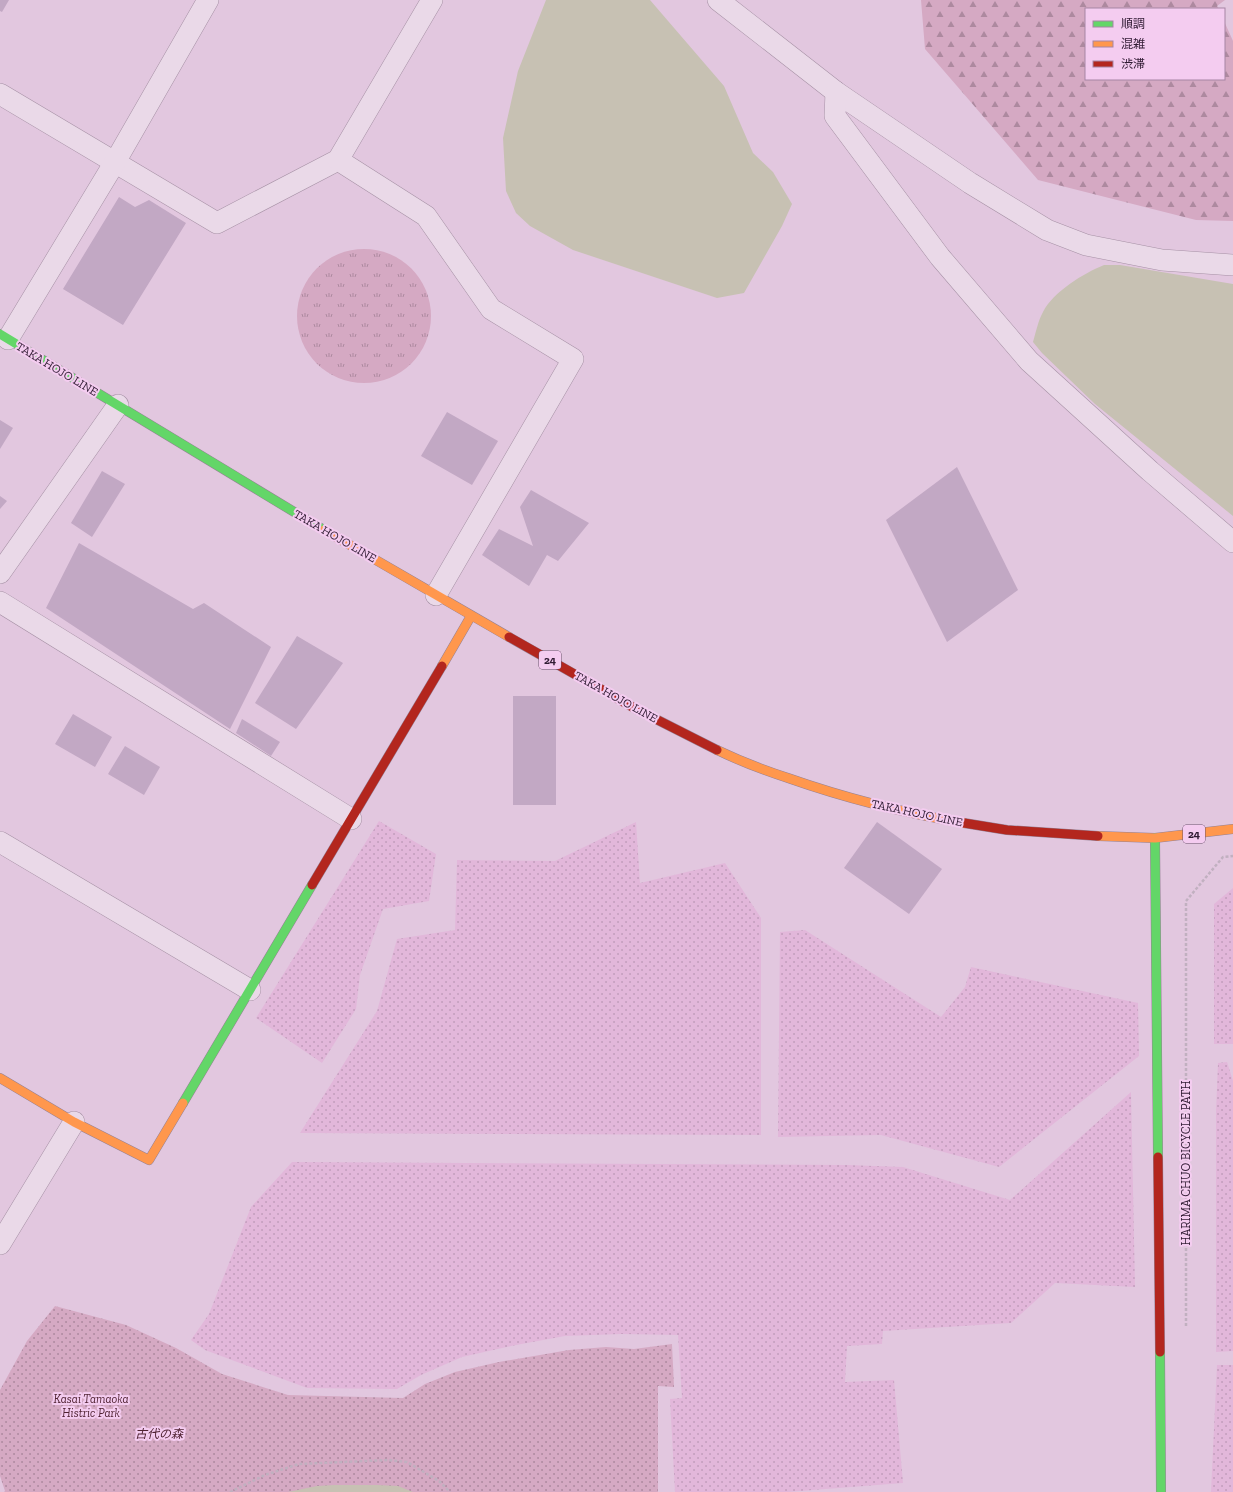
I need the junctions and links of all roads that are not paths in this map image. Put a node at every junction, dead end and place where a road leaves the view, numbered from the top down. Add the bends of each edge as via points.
1 (432, 0) edge
2 (718, 0) edge
3 (206, 1) edge
4 (836, 92) junction
5 (0, 94) edge
6 (338, 160) junction
7 (115, 162) junction
8 (1233, 265) edge
9 (4, 337) edge
10 (118, 405) junction
11 (1233, 542) edge
12 (0, 573) edge
13 (436, 595) junction
14 (0, 602) edge
15 (471, 616) junction
16 (351, 819) junction
17 (1233, 830) edge
18 (1155, 838) junction
19 (0, 842) edge
20 (250, 990) junction
21 (0, 1078) edge
22 (74, 1122) junction
23 (0, 1244) edge
24 (1161, 1492) edge

1 - 6 street
2 - 4 street
3 - 7 street
4 - 8 street via 1047,230 1086,245 1162,260
4 - 11 street via 835,116 940,257 1029,361
5 - 7 street
6 - 7 street via 217,223
6 - 13 street via 426,216 491,308 572,359
7 - 9 street
9 - 10 street, TAKA HOJO LINE / 24
10 - 12 street
10 - 13 street, TAKA HOJO LINE / 24 via 299,516
13 - 15 street, TAKA HOJO LINE / 24
14 - 16 street
15 - 16 street
15 - 18 street, TAKA HOJO LINE / 24 via 636,709 742,762 824,791 920,816 1007,830
16 - 20 street
17 - 18 street, TAKA HOJO LINE / 24
18 - 24 street
19 - 20 street
20 - 22 street via 149,1160
21 - 22 street
22 - 23 street

